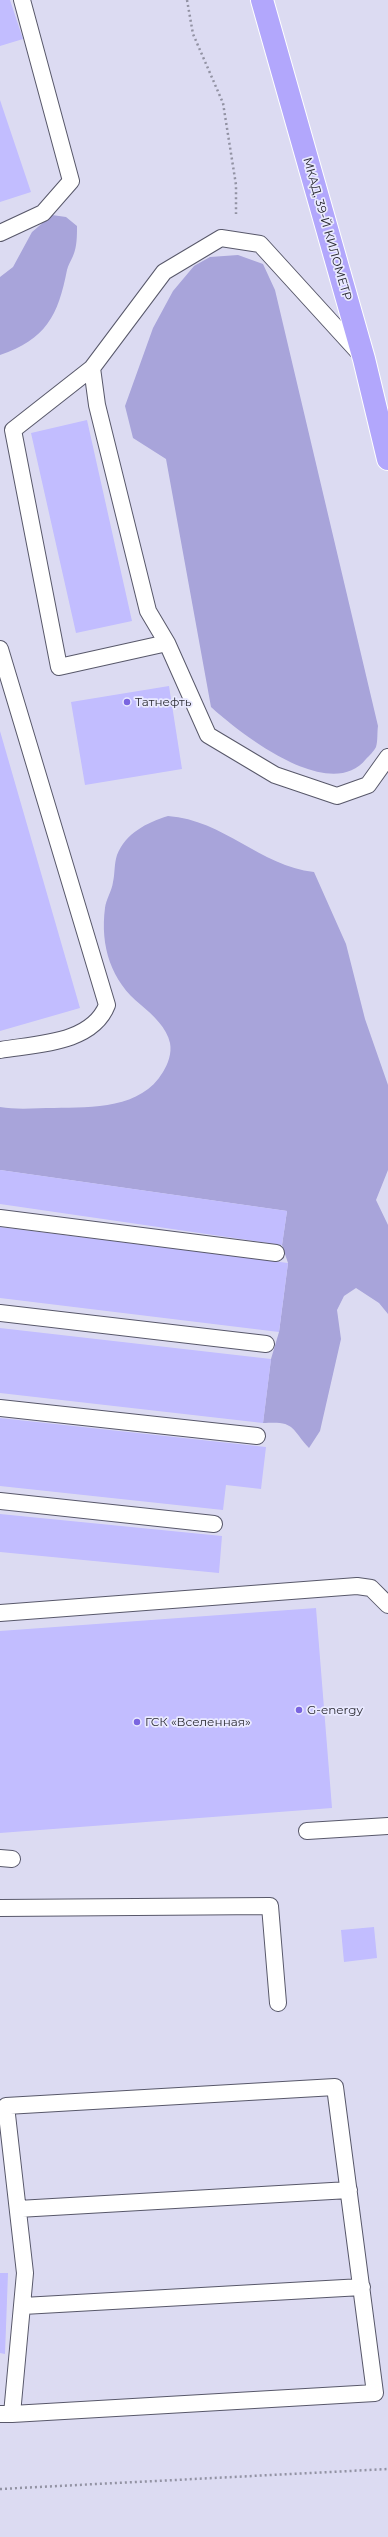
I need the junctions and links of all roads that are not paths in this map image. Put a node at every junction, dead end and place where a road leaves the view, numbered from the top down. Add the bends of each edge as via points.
1 (22, 0) edge
2 (262, 0) edge
3 (0, 233) edge
4 (364, 359) junction
5 (92, 368) junction
6 (388, 459) edge
7 (167, 643) junction
8 (0, 650) edge
9 (388, 757) edge
10 (0, 1050) edge
11 (0, 1218) edge
12 (276, 1253) dead end
13 (0, 1313) edge
14 (266, 1344) dead end
15 (0, 1408) edge
16 (257, 1436) dead end
17 (0, 1501) edge
18 (214, 1524) dead end
19 (388, 1604) edge
20 (0, 1613) edge
21 (388, 1826) edge
22 (307, 1831) dead end
23 (0, 1908) edge
24 (278, 2003) dead end
25 (349, 2190) junction
26 (18, 2209) junction
27 (362, 2287) junction
28 (23, 2306) junction
29 (6, 2414) edge

1 - 3 lane via 71,181 43,213
2 - 4 highway, МКАД, 39-Й КИЛОМЕТР
4 - 5 lane via 260,244 221,238 164,272
4 - 6 highway, МКАД, 39-Й КИЛОМЕТР
5 - 7 lane via 97,405 148,611
5 - 7 lane via 13,430 59,667
7 - 9 lane via 208,735 275,775 337,796 368,785
8 - 10 lane via 107,1005 102,1017 92,1027 69,1037
11 - 12 lane
13 - 14 lane
15 - 16 lane
17 - 18 lane
19 - 20 lane via 370,1588 357,1586
21 - 22 lane
23 - 24 lane via 270,1906
25 - 26 lane
25 - 26 lane via 335,2087 6,2106
25 - 27 lane
26 - 28 lane via 25,2274
27 - 28 lane
27 - 29 lane via 375,2394
28 - 29 lane

